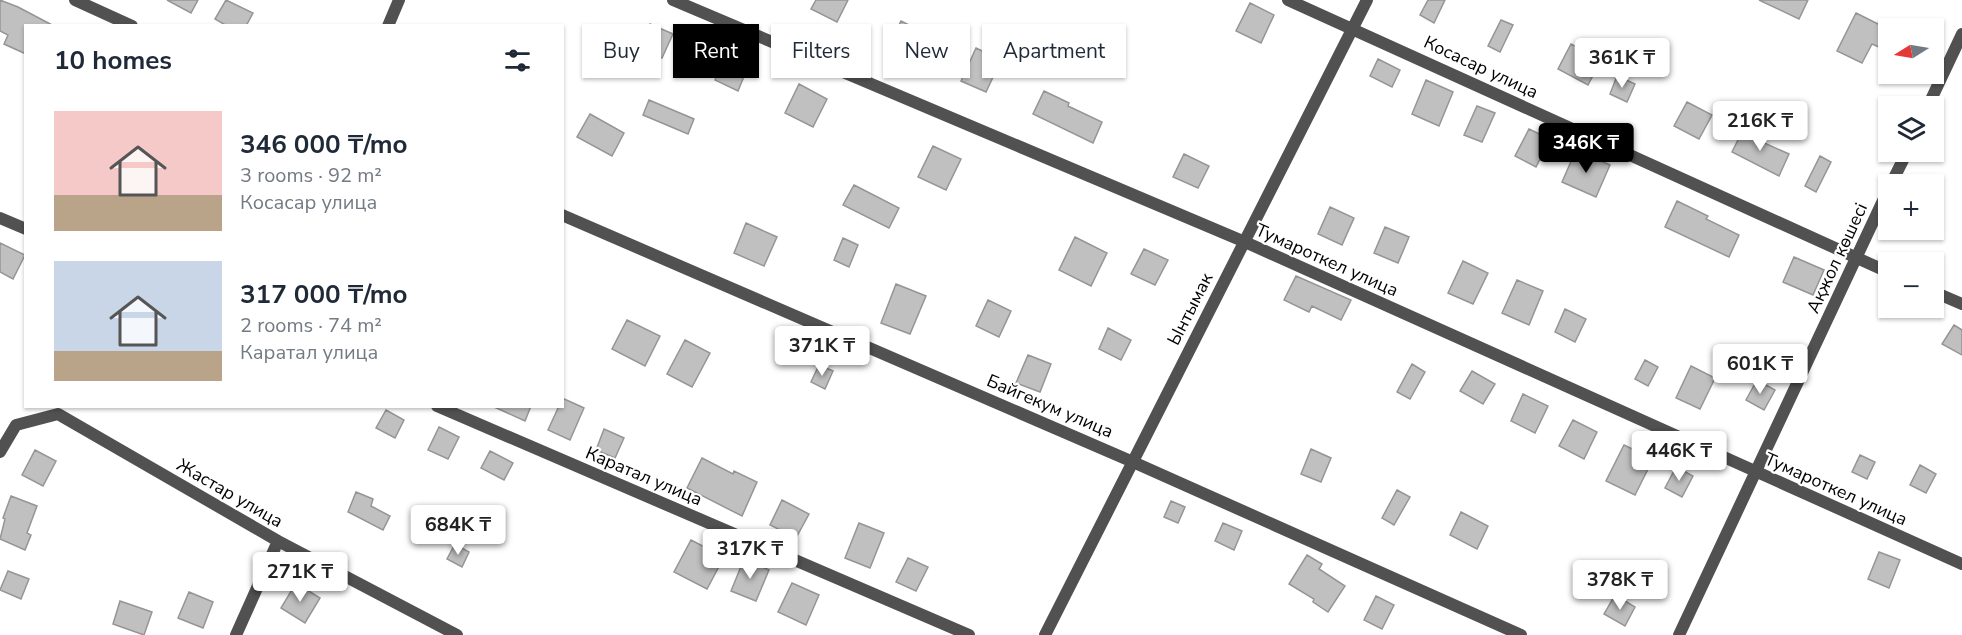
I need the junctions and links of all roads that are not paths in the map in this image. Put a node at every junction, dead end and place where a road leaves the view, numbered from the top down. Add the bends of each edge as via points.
1 (75, 0) edge
2 (399, 0) edge
3 (674, 0) edge
4 (1288, 0) edge
5 (1367, 0) edge
6 (128, 24) edge
7 (389, 24) edge
8 (1353, 28) junction
9 (1962, 34) edge
10 (1933, 96) edge
11 (1878, 212) edge
12 (564, 216) edge
13 (0, 218) edge
14 (24, 228) edge
15 (1245, 242) junction
16 (1857, 258) junction
17 (1878, 267) edge
18 (1944, 296) edge
19 (1962, 304) edge
20 (442, 408) edge
21 (0, 452) edge
22 (1133, 462) junction
23 (1755, 473) junction
24 (278, 541) junction
25 (1962, 564) edge
26 (236, 635) edge
27 (457, 635) edge
28 (969, 635) edge
29 (1045, 635) edge
30 (1521, 635) edge
31 (1679, 635) edge

1 - 6 street
2 - 7 street
3 - 15 street, Тумароткел улица
4 - 8 street, Косасар улица
5 - 8 street, Ынтымак
8 - 15 street, Ынтымак
8 - 16 street, Косасар улица
9 - 10 street
11 - 16 street, Ақжол көшесі
12 - 22 street, Байгекум улица
13 - 14 street
15 - 22 street, Ынтымак
15 - 23 street, Тумароткел улица
16 - 17 street, Косасар улица
16 - 23 street, Ақжол көшесі
18 - 19 street
20 - 28 street, Каратал улица
21 - 24 street, Жастар улица via 16,425 58,414
22 - 29 street, Ынтымак
22 - 30 street, Байгекум улица
23 - 25 street, Тумароткел улица
23 - 31 street, Ақжол көшесі
24 - 26 street
24 - 27 street, Жастар улица

